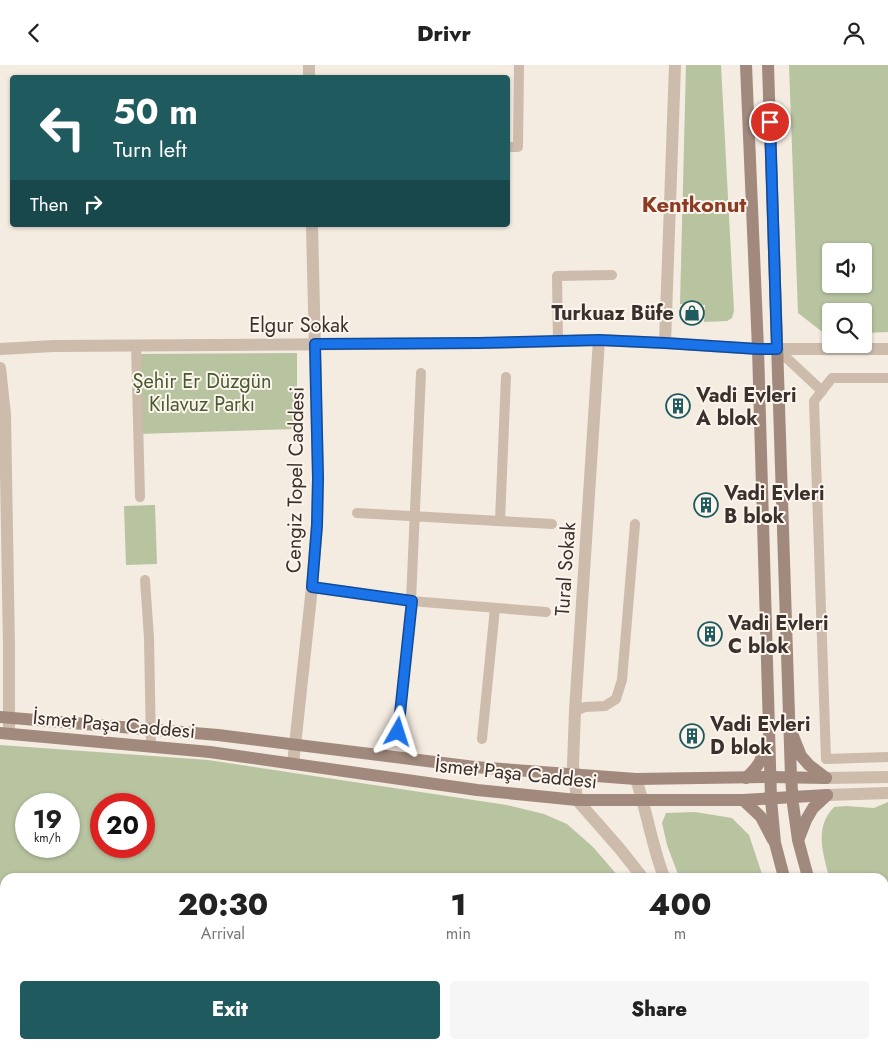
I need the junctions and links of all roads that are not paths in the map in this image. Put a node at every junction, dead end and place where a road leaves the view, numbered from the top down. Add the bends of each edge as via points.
1 (519, 65) edge
2 (675, 65) edge
3 (746, 65) edge
4 (768, 65) edge
5 (510, 147) edge
6 (312, 227) edge
7 (612, 275) dead end
8 (599, 340) junction
9 (558, 341) junction
10 (665, 343) junction
11 (315, 344) junction
12 (136, 345) junction
13 (0, 349) edge
14 (758, 349) junction
15 (777, 349) junction
16 (888, 349) edge
17 (0, 368) edge
18 (421, 373) dead end
19 (506, 377) dead end
20 (888, 377) edge
21 (822, 391) junction
22 (140, 497) dead end
23 (357, 513) dead end
24 (415, 516) junction
25 (500, 521) junction
26 (552, 524) dead end
27 (635, 524) dead end
28 (145, 580) dead end
29 (312, 587) junction
30 (412, 601) junction
31 (495, 608) junction
32 (546, 612) dead end
33 (574, 711) junction
34 (4, 717) edge
35 (769, 727) junction
36 (789, 727) junction
37 (150, 729) junction
38 (398, 732) dead end
39 (4, 733) edge
40 (482, 739) dead end
41 (295, 744) junction
42 (151, 746) junction
43 (888, 757) edge
44 (293, 764) junction
45 (574, 775) junction
46 (770, 777) junction
47 (791, 777) junction
48 (888, 777) edge
49 (746, 778) junction
50 (826, 778) junction
51 (636, 779) junction
52 (888, 793) edge
53 (827, 795) junction
54 (792, 797) junction
55 (771, 799) junction
56 (577, 800) junction
57 (643, 800) junction
58 (743, 800) junction
59 (798, 840) junction
60 (775, 843) junction
61 (639, 873) edge
62 (662, 873) edge
63 (783, 873) edge
64 (807, 873) edge

1 - 5 lane via 518,147
2 - 10 street
3 - 14 main road
4 - 15 main road
6 - 11 street, Cengiz Topel Caddesi
7 - 9 lane via 557,276
8 - 9 street, Elgur Sokak
8 - 10 street, Elgur Sokak
8 - 33 street, Tural Sokak
9 - 11 street, Elgur Sokak
10 - 14 street, Elgur Sokak
11 - 12 street, Elgur Sokak
11 - 29 street, Cengiz Topel Caddesi via 317,525
12 - 13 street, Elgur Sokak
12 - 22 lane
14 - 15 street, Elgur Sokak
14 - 35 main road
15 - 16 street, Elgur Sokak
15 - 21 lane
15 - 36 main road
17 - 34 street via 5,415 9,647
18 - 24 lane
19 - 25 lane
20 - 21 lane via 832,378
21 - 43 lane via 814,401 826,759
23 - 24 lane
24 - 25 lane
24 - 30 lane
25 - 26 lane
27 - 33 lane via 622,680 616,699 605,706
28 - 37 lane
29 - 30 lane
29 - 41 street, Cengiz Topel Caddesi
30 - 31 lane
30 - 38 lane
31 - 32 lane
31 - 40 lane
33 - 45 street, Tural Sokak
34 - 37 main road, İsmet Paşa Caddesi
34 - 39 street
35 - 46 main road
35 - 49 main road via 757,767
36 - 47 main road
36 - 50 main road via 801,756
37 - 41 main road, İsmet Paşa Caddesi
37 - 42 lane
39 - 42 main road, İsmet Paşa Caddesi
41 - 44 street, Cengiz Topel Caddesi
41 - 45 main road, İsmet Paşa Caddesi via 475,767
42 - 44 main road, İsmet Paşa Caddesi
44 - 56 main road, İsmet Paşa Caddesi via 477,790
45 - 51 main road, İsmet Paşa Caddesi
45 - 56 street, Tural Sokak
46 - 47 main road, İsmet Paşa Caddesi
46 - 49 main road, İsmet Paşa Caddesi
46 - 55 main road
47 - 50 main road, İsmet Paşa Caddesi
47 - 54 main road
48 - 50 street
49 - 51 main road, İsmet Paşa Caddesi
51 - 57 street
52 - 53 street
53 - 54 main road, İsmet Paşa Caddesi
53 - 59 main road via 813,808
54 - 55 main road, İsmet Paşa Caddesi
54 - 59 main road
55 - 58 main road, İsmet Paşa Caddesi
55 - 60 main road
56 - 57 main road, İsmet Paşa Caddesi
56 - 61 street
57 - 58 main road, İsmet Paşa Caddesi
57 - 62 street
58 - 60 main road via 761,817
59 - 64 main road
60 - 63 main road

